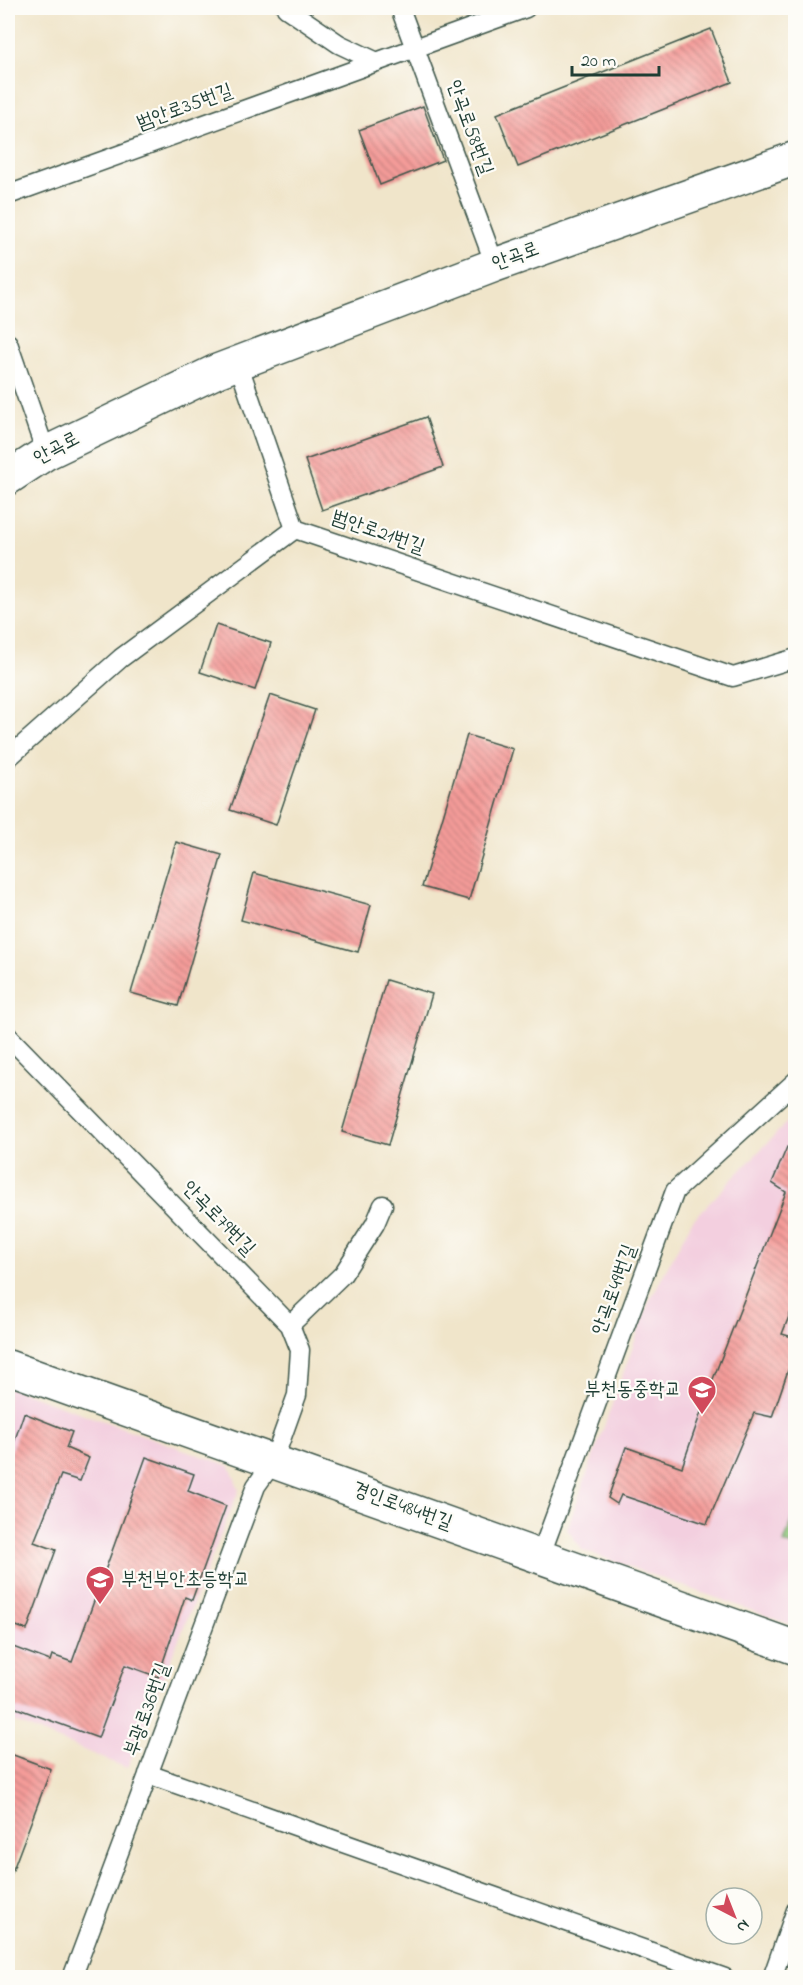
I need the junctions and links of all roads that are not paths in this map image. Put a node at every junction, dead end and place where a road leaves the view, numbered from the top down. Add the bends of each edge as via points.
1 (286, 8) edge
2 (400, 8) edge
3 (526, 8) edge
4 (415, 48) junction
5 (377, 62) junction
6 (794, 164) edge
7 (8, 195) edge
8 (495, 265) junction
9 (8, 344) edge
10 (238, 363) junction
11 (46, 453) junction
12 (8, 478) edge
13 (296, 529) junction
14 (795, 658) edge
15 (8, 758) edge
16 (10, 1043) edge
17 (795, 1081) edge
18 (383, 1205) dead end
19 (290, 1325) junction
20 (8, 1367) edge
21 (273, 1462) junction
22 (540, 1557) junction
23 (795, 1648) edge
24 (148, 1774) junction
25 (795, 1910) edge
26 (72, 1977) edge
27 (725, 1977) edge
28 (772, 1977) edge

1 - 5 lane via 339,44
2 - 4 lane, 안곡로58번길
3 - 4 lane, 범안로35번길
4 - 5 lane, 범안로35번길
4 - 8 lane, 안곡로58번길
5 - 7 lane, 범안로35번길
6 - 8 street, 안곡로
8 - 10 street, 안곡로
9 - 11 lane
10 - 11 street, 안곡로
10 - 13 lane
11 - 12 street, 안곡로
13 - 14 lane, 범안로21번길 via 733,677
13 - 15 lane via 121,658
16 - 19 lane, 안곡로79번길
17 - 22 lane, 안곡로49번길 via 675,1191
18 - 19 lane via 343,1274
19 - 21 lane, 안곡로79번길 via 300,1350 297,1395
20 - 21 street, 경인로484번길
21 - 22 street, 경인로484번길
21 - 24 lane, 부광로36번길 via 256,1486
22 - 23 street, 경인로484번길
24 - 26 lane, 부광로36번길
24 - 27 lane
25 - 28 lane

